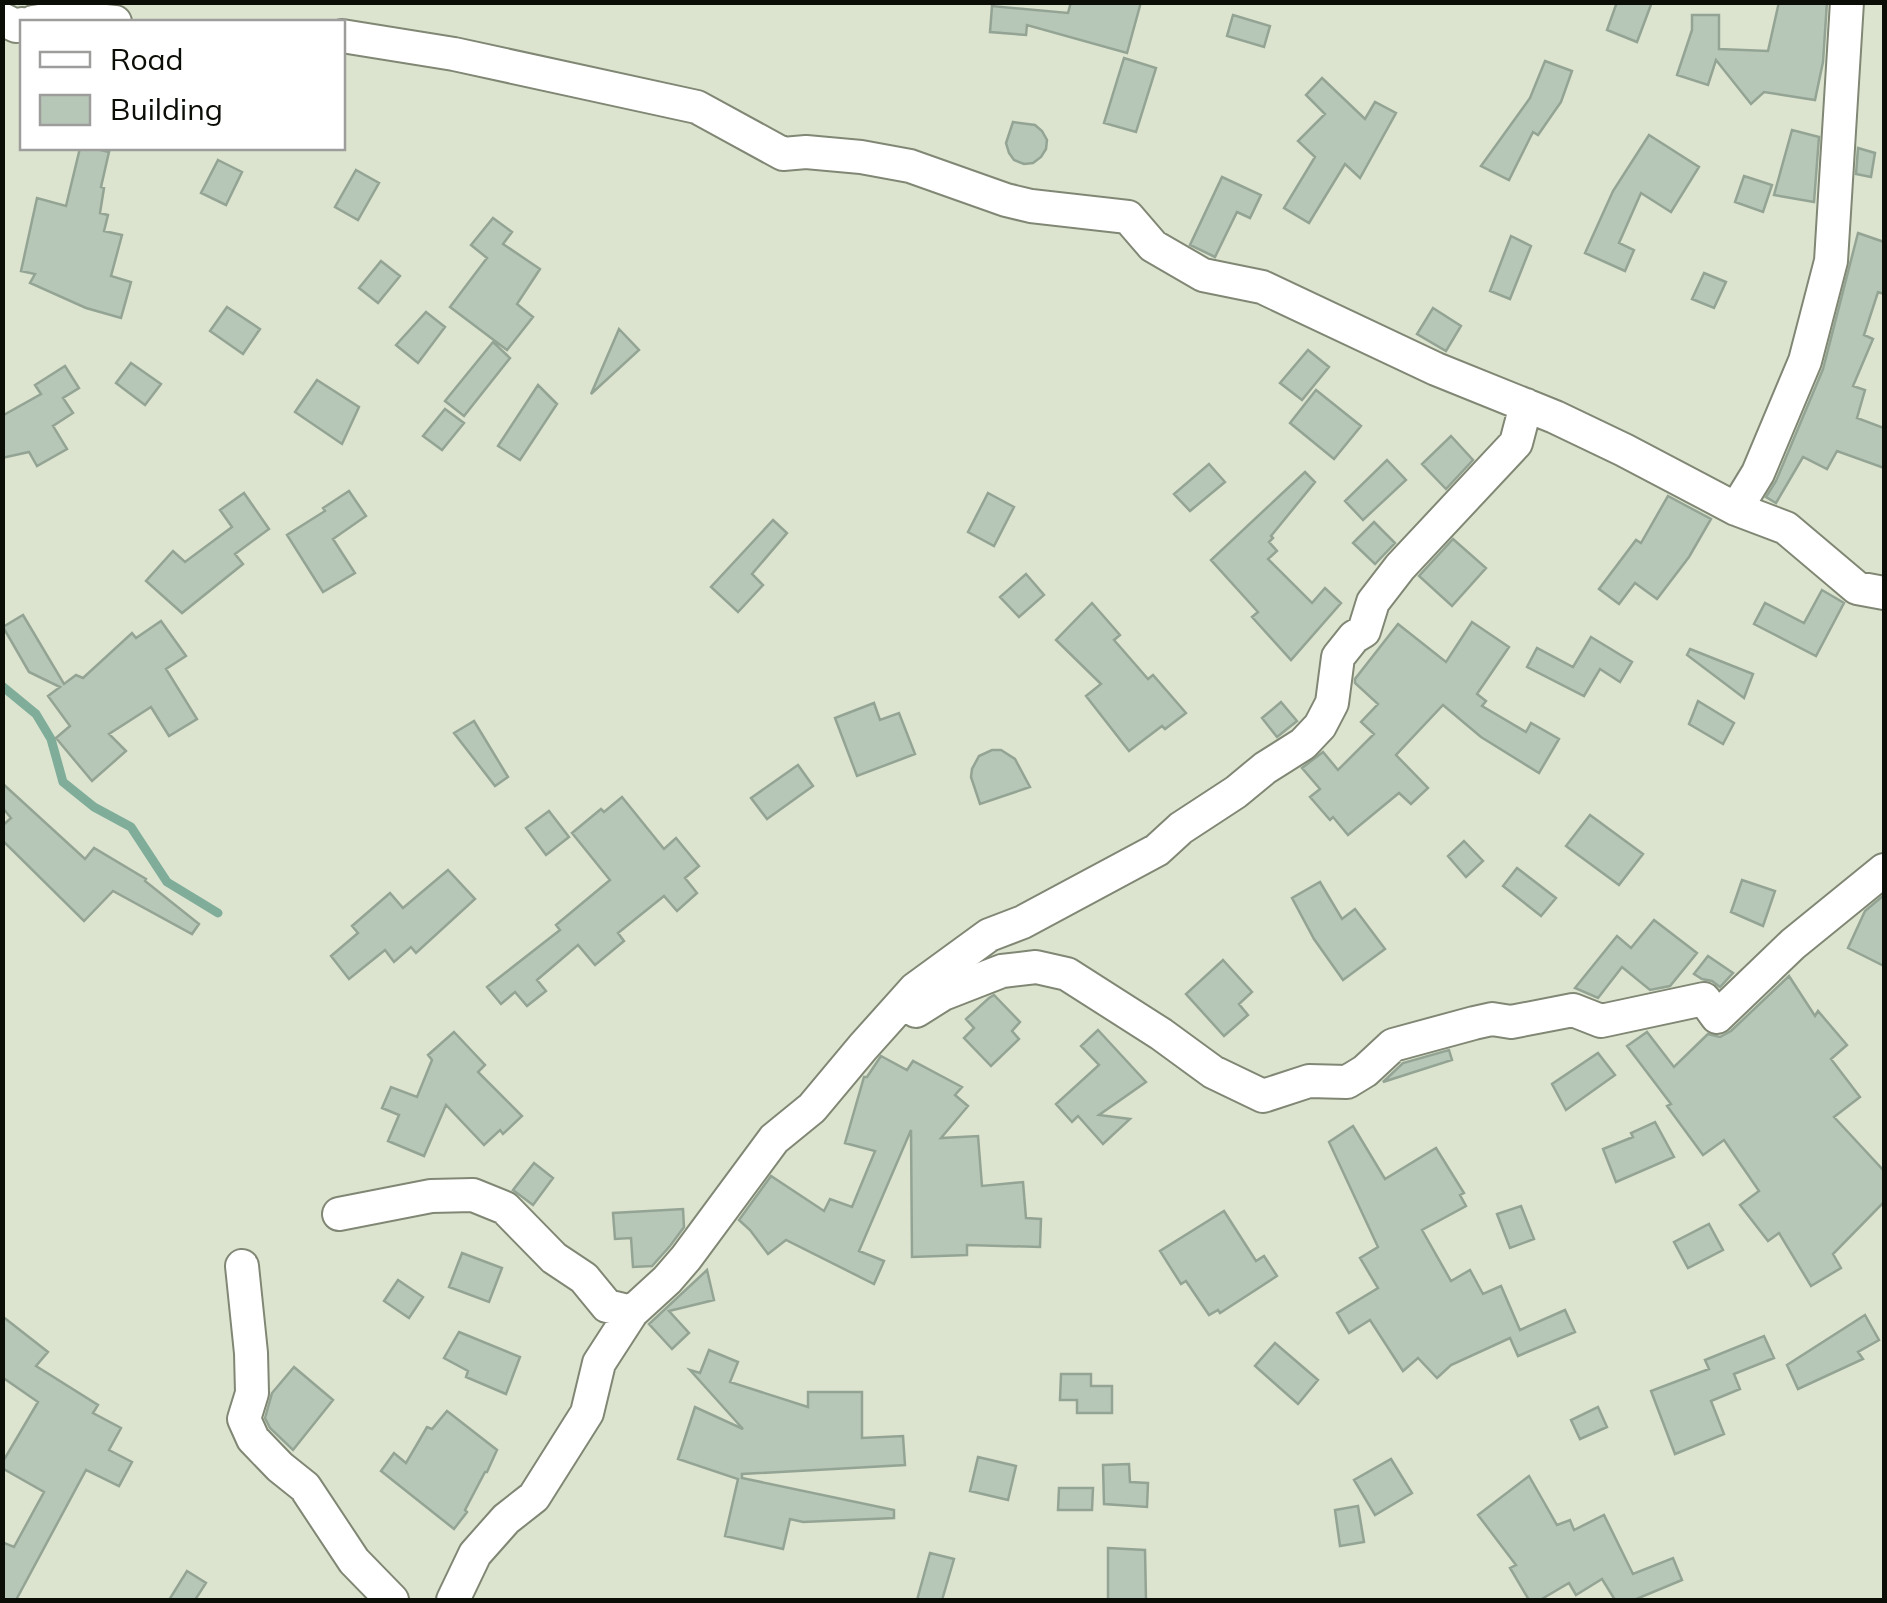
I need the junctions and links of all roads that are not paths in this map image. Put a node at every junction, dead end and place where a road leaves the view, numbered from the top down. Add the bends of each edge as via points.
1 (1847, 2) edge
2 (45, 20) edge
3 (95, 20) edge
4 (345, 36) edge
5 (1526, 406) junction
6 (1736, 509) junction
7 (1884, 592) edge
8 (1884, 870) edge
9 (863, 1047) junction
10 (339, 1214) dead end
11 (242, 1266) dead end
12 (632, 1312) junction
13 (392, 1600) edge
14 (453, 1600) edge

1 - 6 street via 1831,261 1805,361
2 - 3 street
4 - 5 street via 698,107 783,154 861,157 1031,206 1128,217 1153,246 1203,274 1262,287
5 - 6 street
5 - 9 street via 1516,443 1373,602 1364,631 1338,657 1332,703 1303,744 1156,850 990,935 916,989
6 - 7 street via 1786,528 1857,588
8 - 9 street via 1718,1017 1704,999 1601,1021 1573,1010 1512,1022 1492,1019 1393,1045 1347,1082 1309,1080 1263,1096 1213,1072 1067,974 1036,968 1002,971 943,994
9 - 12 street via 812,1108 774,1140 686,1258
10 - 12 street via 473,1195 505,1208 607,1306
11 - 13 street via 252,1393 244,1419 253,1439 305,1487 354,1561
12 - 14 street via 599,1364 587,1413 534,1497 475,1554

